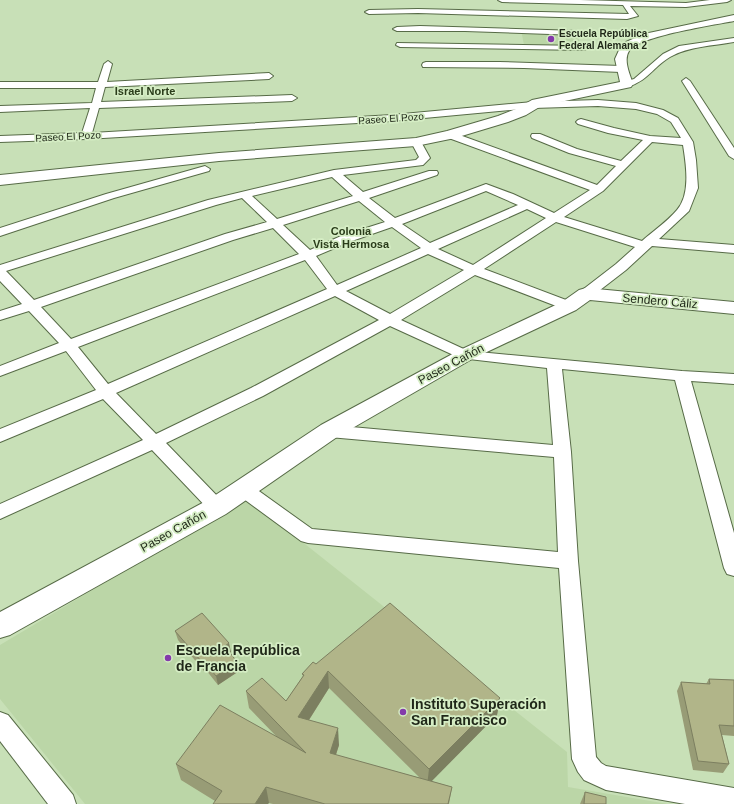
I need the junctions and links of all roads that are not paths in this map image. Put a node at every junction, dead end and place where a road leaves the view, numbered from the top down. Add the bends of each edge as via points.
1 (502, 0) edge
2 (510, 0) edge
3 (727, 0) edge
4 (566, 1) edge
5 (625, 3) junction
6 (457, 9) junction
7 (369, 12) dead end
8 (514, 14) junction
9 (573, 15) junction
10 (734, 18) edge
11 (458, 27) junction
12 (397, 29) dead end
13 (515, 32) junction
14 (578, 33) junction
15 (734, 40) edge
16 (400, 45) dead end
17 (457, 55) junction
18 (523, 56) junction
19 (598, 60) dead end
20 (108, 64) dead end
21 (426, 65) dead end
22 (621, 65) junction
23 (269, 76) dead end
24 (686, 81) dead end
25 (627, 84) junction
26 (0, 85) edge
27 (101, 85) junction
28 (292, 98) dead end
29 (95, 105) junction
30 (533, 105) junction
31 (0, 109) edge
32 (581, 122) dead end
33 (450, 135) junction
34 (86, 136) junction
35 (536, 136) dead end
36 (0, 138) edge
37 (650, 139) junction
38 (416, 142) junction
39 (688, 142) junction
40 (734, 156) edge
41 (624, 165) junction
42 (205, 169) dead end
43 (334, 173) junction
44 (433, 173) dead end
45 (0, 180) edge
46 (599, 189) junction
47 (244, 194) junction
48 (361, 198) junction
49 (527, 205) junction
50 (555, 218) junction
51 (393, 223) junction
52 (274, 224) junction
53 (0, 232) edge
54 (646, 244) junction
55 (428, 248) junction
56 (734, 249) edge
57 (308, 255) junction
58 (0, 269) edge
59 (474, 270) junction
60 (0, 273) edge
61 (334, 290) junction
62 (577, 300) junction
63 (30, 305) junction
64 (734, 308) edge
65 (0, 316) edge
66 (390, 320) junction
67 (69, 346) junction
68 (465, 355) junction
69 (554, 364) junction
70 (0, 371) edge
71 (682, 376) junction
72 (734, 379) edge
73 (106, 392) junction
74 (329, 431) junction
75 (0, 436) edge
76 (154, 442) junction
77 (562, 452) junction
78 (243, 489) junction
79 (217, 507) junction
80 (0, 512) edge
81 (568, 561) junction
82 (734, 568) edge
83 (0, 626) edge
84 (0, 723) edge
85 (734, 800) edge
86 (64, 804) edge

1 - 2 street
2 - 4 street
2 - 8 street
3 - 5 street via 686,5
4 - 5 street
4 - 9 street
5 - 9 street via 634,16
6 - 7 street
6 - 8 street
6 - 11 street
8 - 9 street
8 - 13 street
9 - 14 street
10 - 22 street via 638,39 622,53
11 - 12 street
11 - 13 street
11 - 17 street
13 - 14 street
13 - 18 street
14 - 18 street via 585,51
15 - 25 street via 682,48 666,56 637,81
16 - 17 street
17 - 18 street
17 - 18 street
17 - 21 street
18 - 22 street
19 - 22 street
20 - 27 street
22 - 25 street
23 - 27 street
24 - 40 street
25 - 30 street, Paseo El Pozo
26 - 27 street
27 - 29 street
28 - 29 street
29 - 31 street
29 - 34 street
30 - 33 street via 503,119
30 - 34 street, Paseo El Pozo via 392,118
30 - 39 street, Paseo Cañón via 598,103 636,106 660,112 675,120
32 - 37 street
33 - 38 street
33 - 46 street
34 - 36 street, Paseo El Pozo
35 - 41 street via 573,151
37 - 39 street
37 - 41 street
38 - 43 street via 425,158 419,163
38 - 45 street via 339,150 219,157
39 - 54 street, Paseo Cañón via 692,188 683,211
41 - 46 street
42 - 53 street via 110,196
43 - 47 street
43 - 48 street
44 - 48 street
46 - 50 street
47 - 52 street
47 - 58 street
48 - 51 street
48 - 52 street
49 - 50 street
49 - 51 street via 486,187
49 - 55 street
50 - 54 street
50 - 59 street
51 - 55 street
51 - 57 street
52 - 57 street
52 - 63 street via 228,236 100,284
54 - 56 street
54 - 62 street, Paseo Cañón via 621,267
55 - 59 street
55 - 61 street
57 - 61 street
57 - 67 street
59 - 62 street
59 - 66 street
60 - 63 street
61 - 66 street
61 - 73 street
62 - 64 street, Sendero Cáliz
62 - 68 street, Paseo Cañón
63 - 65 street
63 - 67 street
66 - 68 street
66 - 76 street via 257,392
67 - 70 street
67 - 73 street
68 - 69 street
68 - 74 street, Paseo Cañón
69 - 71 street
69 - 77 street
71 - 72 street
71 - 82 street
73 - 75 street
73 - 76 street
74 - 77 street
74 - 78 street, Paseo Cañón
76 - 79 street
76 - 80 street
77 - 81 street
78 - 79 street, Paseo Cañón
78 - 81 street via 308,536
79 - 83 street, Paseo Cañón
81 - 85 street via 583,749 588,769 606,778
84 - 86 street

